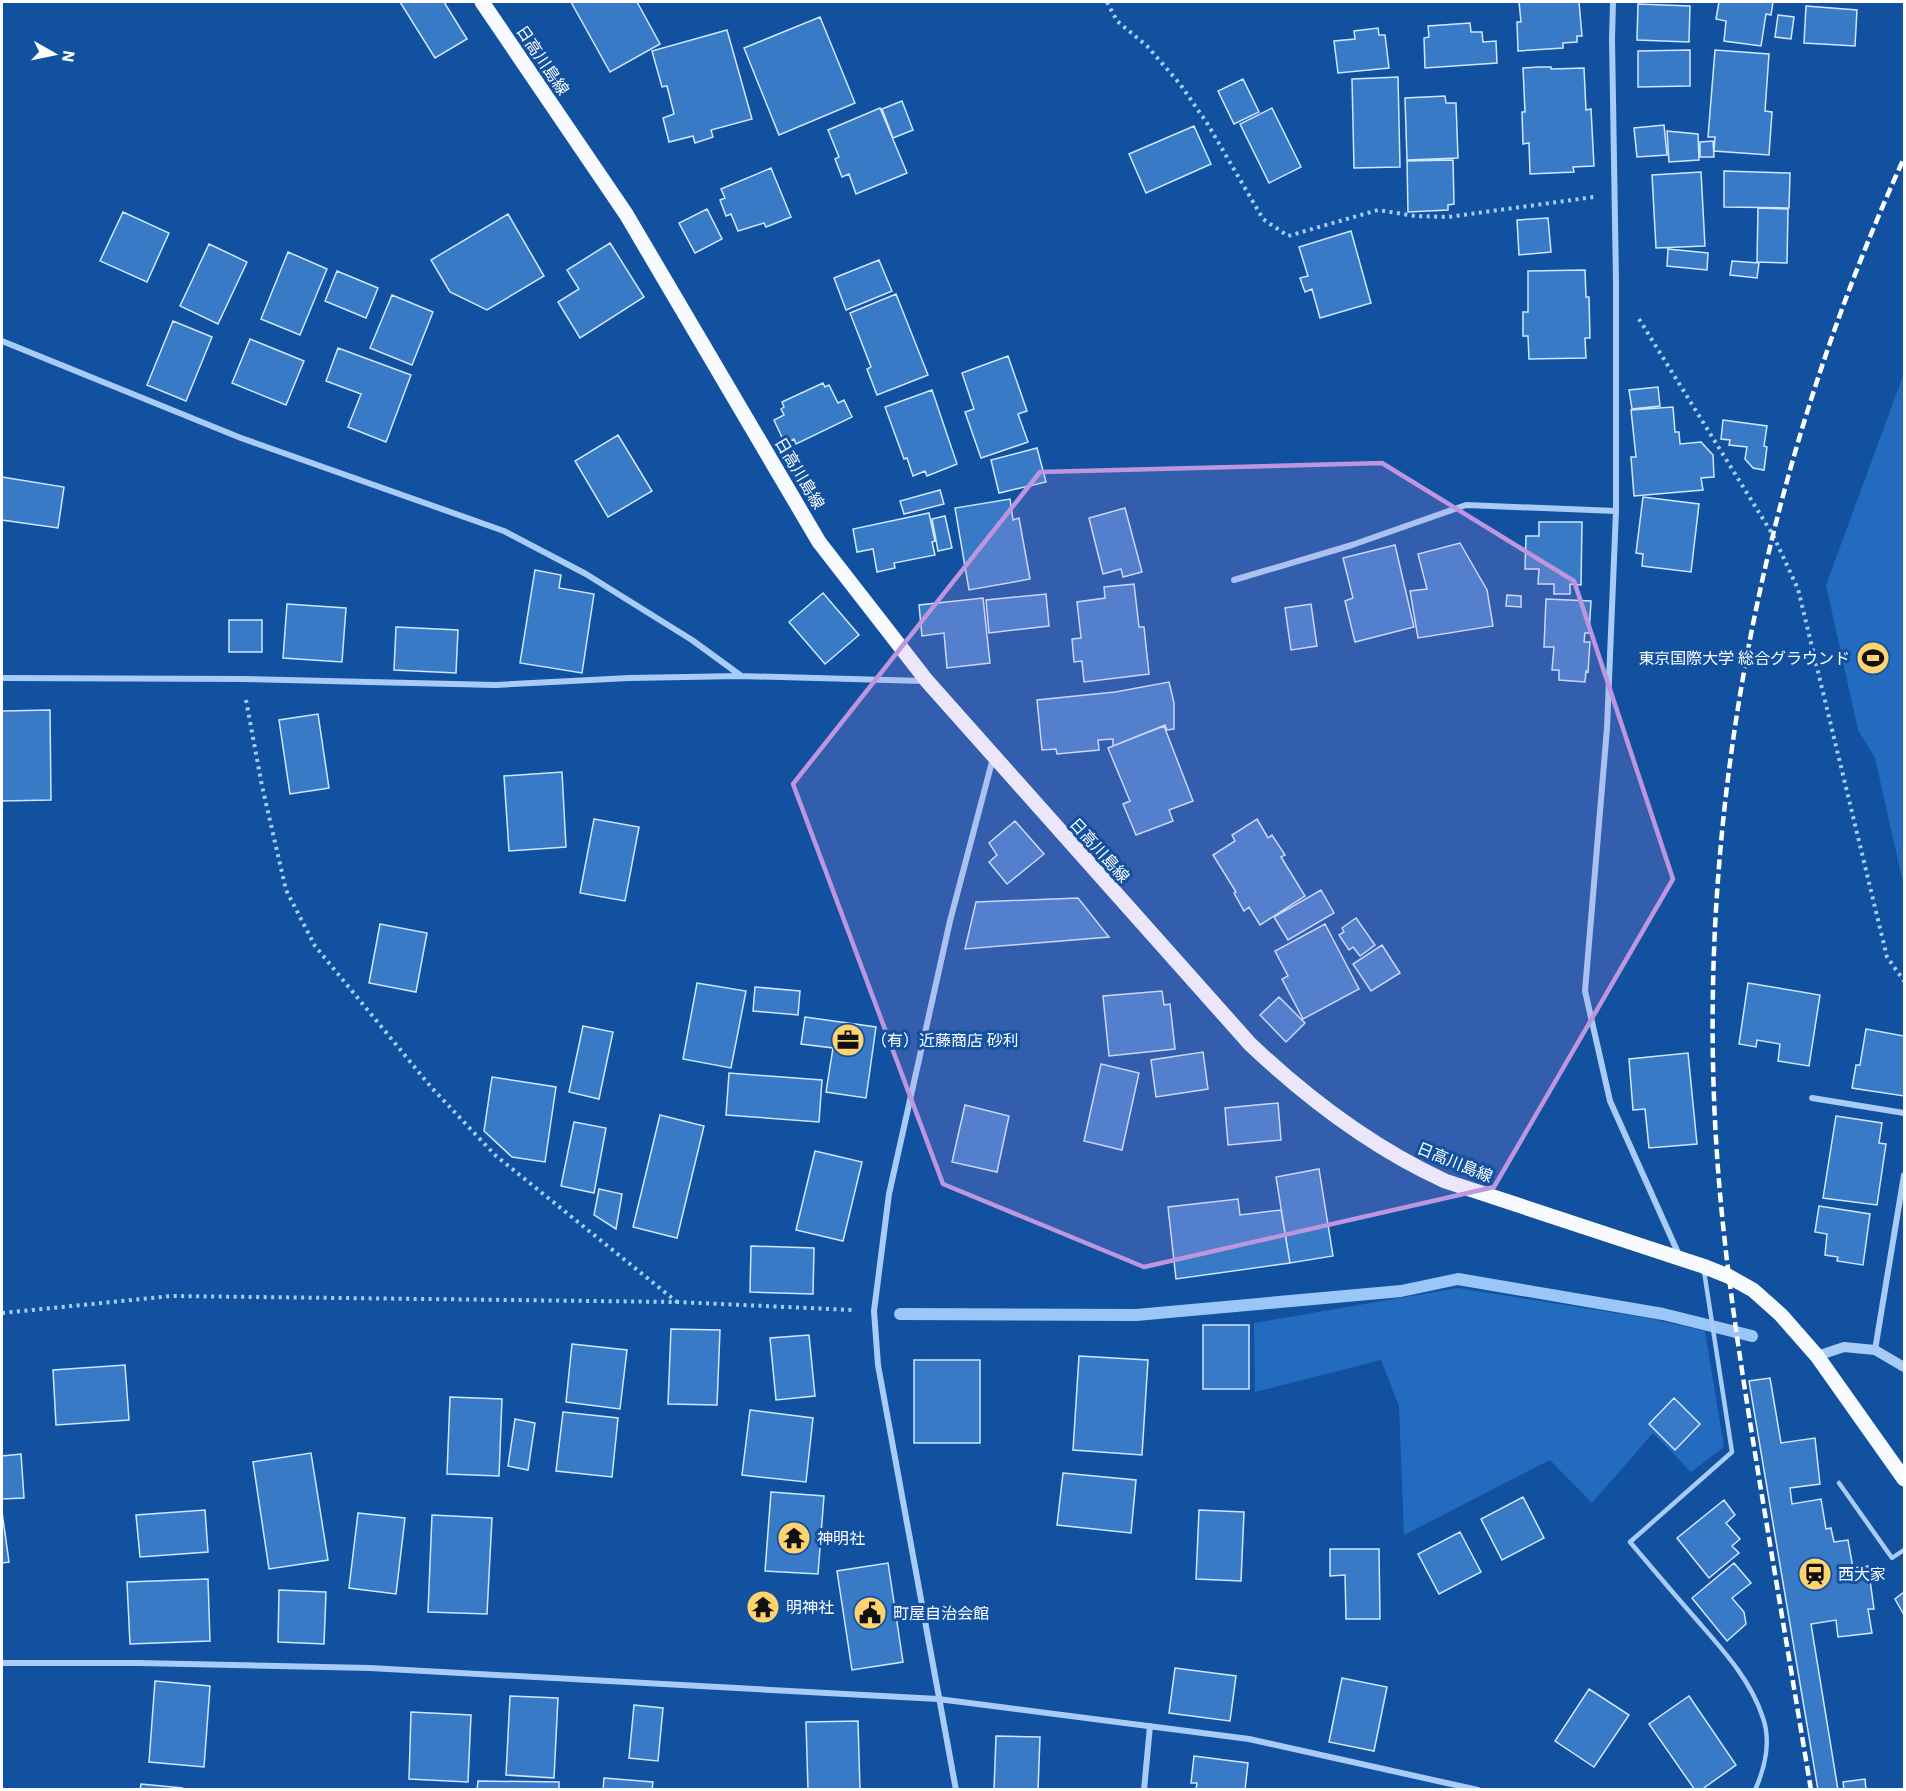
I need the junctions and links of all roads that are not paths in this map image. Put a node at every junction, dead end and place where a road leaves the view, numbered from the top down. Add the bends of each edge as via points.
1 (482, 2) edge
2 (1613, 2) edge
3 (2, 341) edge
4 (1616, 511) junction
5 (1234, 580) dead end
6 (740, 676) junction
7 (2, 678) edge
8 (927, 681) junction
9 (993, 757) junction
10 (1812, 1098) dead end
11 (1905, 1113) edge
12 (1905, 1175) edge
13 (1680, 1258) junction
14 (1703, 1266) junction
15 (1875, 1350) junction
16 (1817, 1356) junction
17 (1905, 1367) edge
18 (1905, 1479) edge
19 (1839, 1483) dead end
20 (1905, 1550) edge
21 (2, 1663) edge
22 (938, 1699) junction
23 (1150, 1726) junction
24 (956, 1790) edge
25 (1144, 1790) edge
26 (1478, 1790) edge
27 (1755, 1790) edge

1 - 8 main road, 日高川島線 via 626,214 819,542
2 - 4 street
3 - 6 street via 241,438 504,531 586,574 692,640
4 - 5 street via 1466,505
4 - 13 street via 1607,728 1585,991 1610,1101
6 - 7 street via 496,685
6 - 8 street
8 - 9 main road, 日高川島線
9 - 13 main road, 日高川島線 via 1250,1044 1334,1115 1409,1164 1444,1181
9 - 22 street via 950,921 889,1194 874,1311 878,1365
10 - 11 street
12 - 15 street
13 - 14 main road, 日高川島線
14 - 16 main road, 日高川島線 via 1753,1290
14 - 27 lane via 1732,1452 1630,1542 1746,1681 1763,1718 1767,1742
15 - 16 street via 1844,1347
15 - 17 street
16 - 18 main road, 日高川島線
19 - 20 lane via 1892,1558
21 - 22 street via 370,1668
22 - 23 street
22 - 24 street
23 - 25 street
23 - 26 street via 1248,1738

